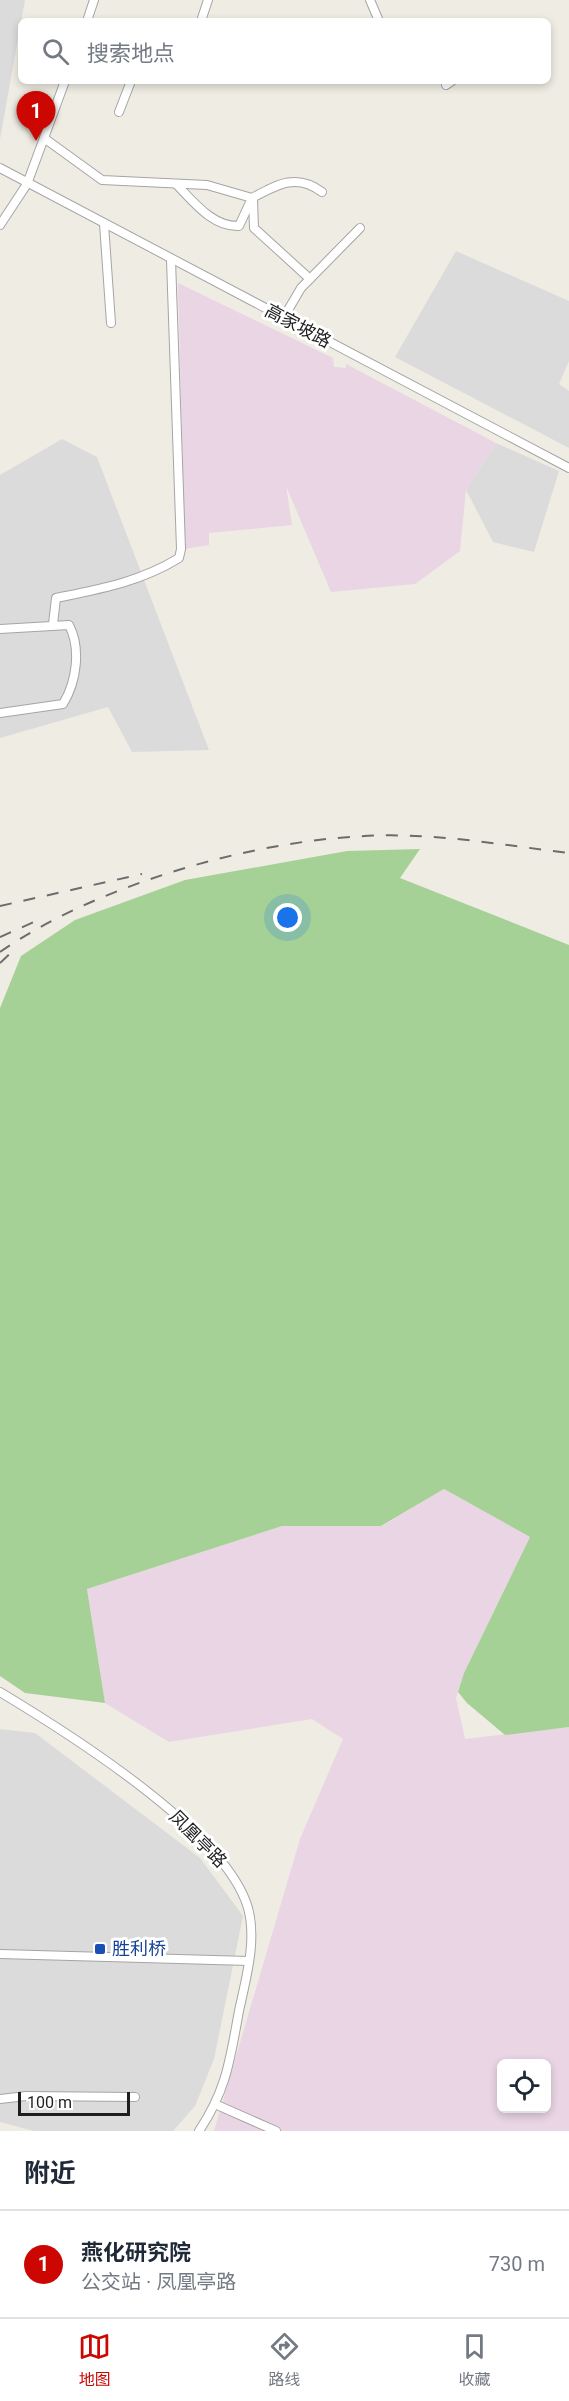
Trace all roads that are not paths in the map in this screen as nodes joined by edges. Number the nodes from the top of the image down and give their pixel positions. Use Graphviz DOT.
graph roads {
  1 [pos="94,0"];
  2 [pos="208,0"];
  3 [pos="370,0"];
  4 [pos="88,18"];
  5 [pos="202,18"];
  6 [pos="378,18"];
  7 [pos="64,84"];
  8 [pos="129,84"];
  9 [pos="119,112"];
  10 [pos="44,138"];
  11 [pos="0,168"];
  12 [pos="27,184"];
  13 [pos="175,184"];
  14 [pos="322,192"];
  15 [pos="252,198"];
  16 [pos="104,224"];
  17 [pos="0,225"];
  18 [pos="360,228"];
  19 [pos="171,260"];
  20 [pos="310,279"];
  21 [pos="284,317"];
  22 [pos="111,323"];
  23 [pos="569,468"];
  24 [pos="53,624"];
  25 [pos="0,629"];
  26 [pos="0,712"];
  27 [pos="0,1692"];
  28 [pos="0,1954"];
  29 [pos="249,1961"];
  30 [pos="135,2097"];
  31 [pos="0,2099"];
  32 [pos="217,2105"];
  33 [pos="199,2131"];
  34 [pos="276,2131"];
  1 -- 4 [label="street"];
  2 -- 5 [label="street"];
  3 -- 6 [label="street"];
  7 -- 10 [label="street"];
  8 -- 9 [label="street"];
  10 -- 12 [label="street"];
  10 -- 13 [label="street"];
  11 -- 12 [label="street, 高家坡路"];
  12 -- 16 [label="street, 高家坡路"];
  12 -- 17 [label="street"];
  13 -- 15 [label="street"];
  13 -- 15 [label="street"];
  14 -- 15 [label="street"];
  15 -- 20 [label="street"];
  16 -- 19 [label="street, 高家坡路"];
  16 -- 22 [label="street"];
  18 -- 20 [label="street"];
  19 -- 23 [label="street, 高家坡路"];
  19 -- 24 [label="street"];
  20 -- 21 [label="street"];
  24 -- 25 [label="street"];
  24 -- 26 [label="street"];
  27 -- 29 [label="street, 凤凰亭路"];
  28 -- 29 [label="street"];
  29 -- 32 [label="street, 凤凰亭路"];
  30 -- 31 [label="street"];
  32 -- 33 [label="street, 凤凰亭路"];
  32 -- 34 [label="street"];
}
